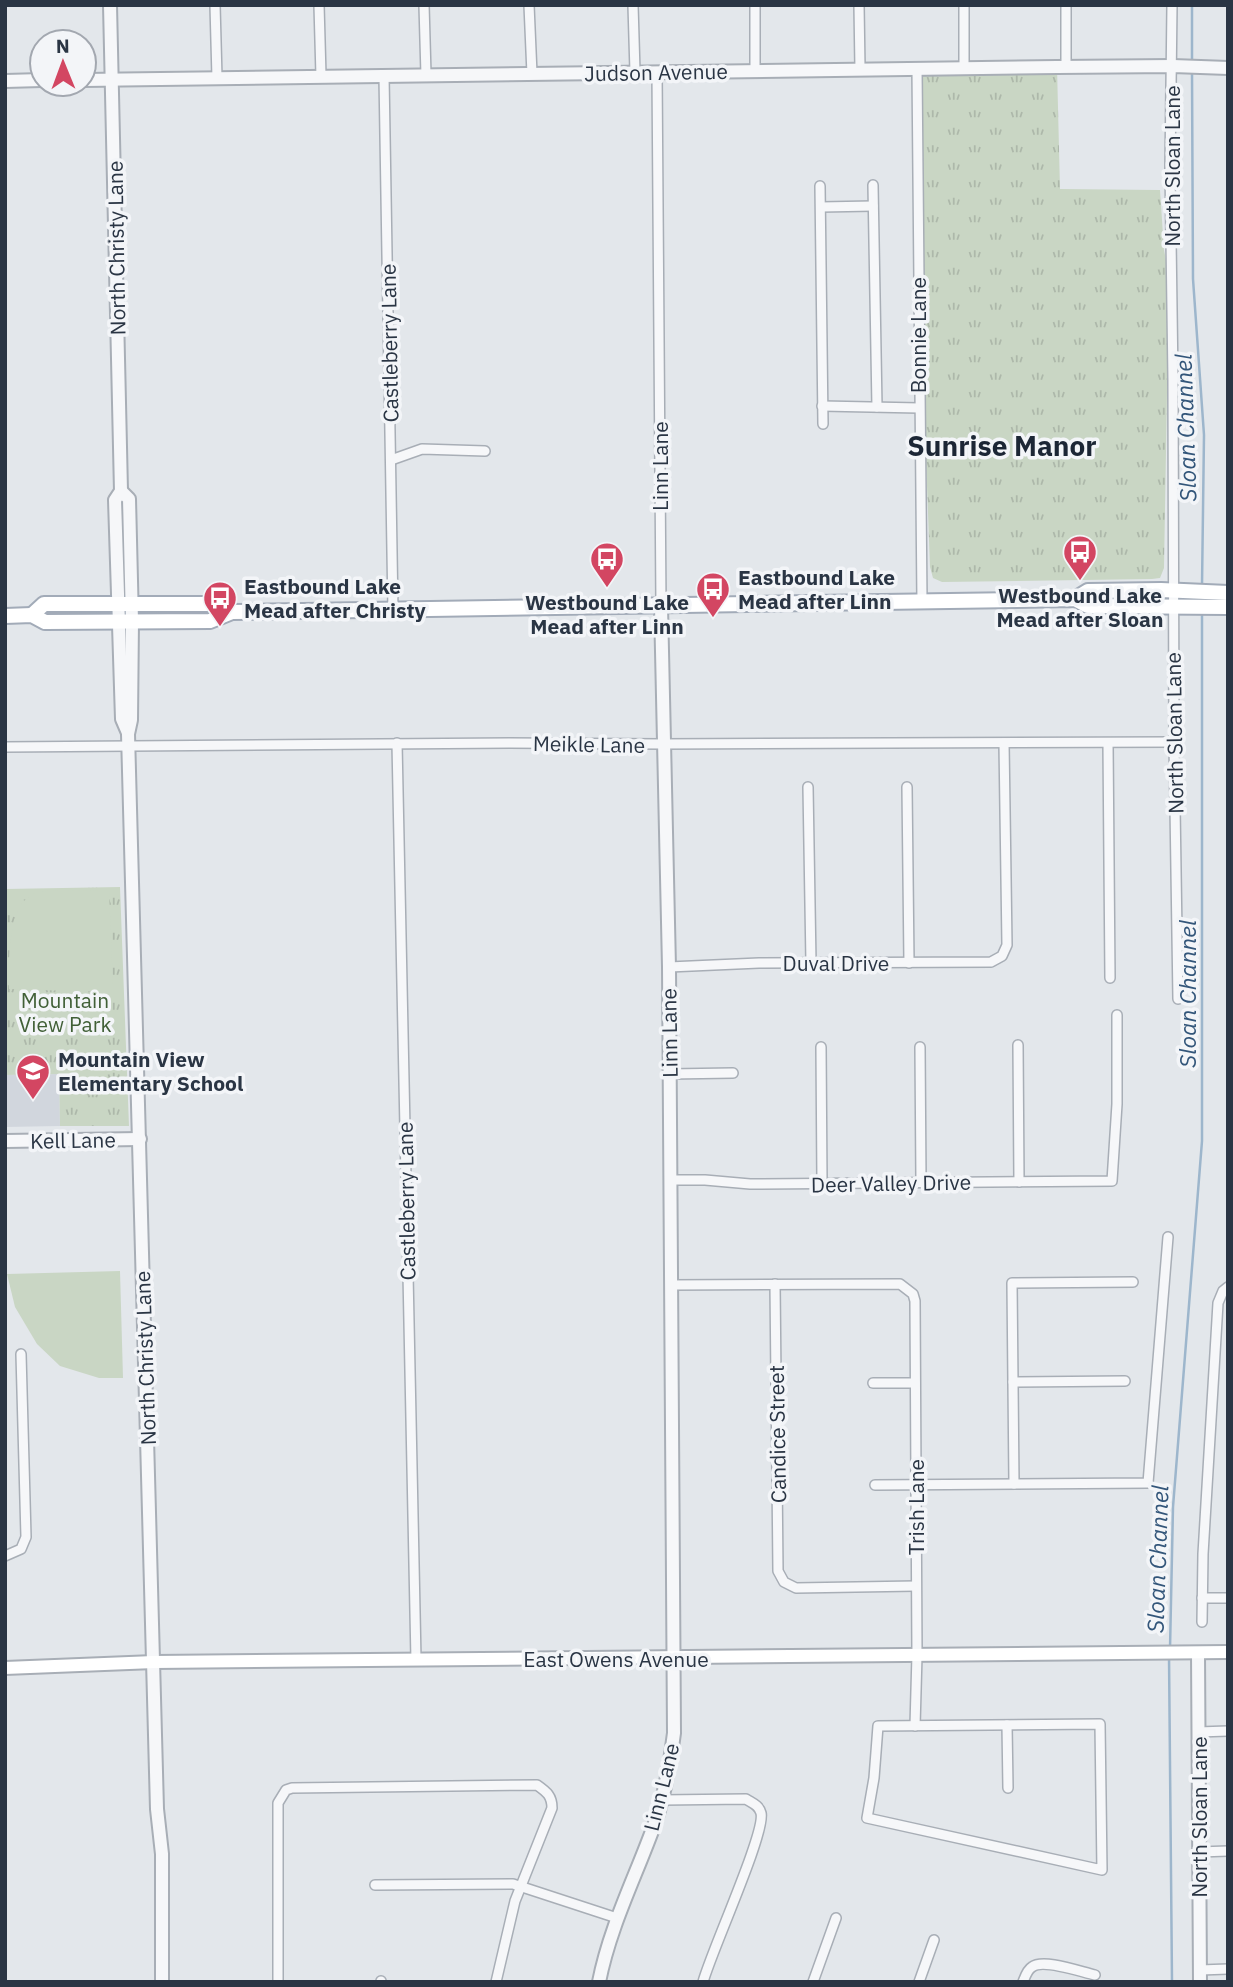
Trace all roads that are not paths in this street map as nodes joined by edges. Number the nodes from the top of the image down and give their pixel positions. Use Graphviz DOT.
graph roads {
  1 [pos="110,5"];
  2 [pos="215,5"];
  3 [pos="319,5"];
  4 [pos="424,5"];
  5 [pos="529,5"];
  6 [pos="633,5"];
  7 [pos="755,5"];
  8 [pos="859,5"];
  9 [pos="964,5"];
  10 [pos="1066,5"];
  11 [pos="1172,5"];
  12 [pos="1176,66"];
  13 [pos="1066,67"];
  14 [pos="964,68"];
  15 [pos="1228,68"];
  16 [pos="860,69"];
  17 [pos="917,69"];
  18 [pos="755,71"];
  19 [pos="635,72"];
  20 [pos="657,72"];
  21 [pos="531,74"];
  22 [pos="426,75"];
  23 [pos="321,76"];
  24 [pos="384,76"];
  25 [pos="217,78"];
  26 [pos="112,79"];
  27 [pos="28,80"];
  28 [pos="98,80"];
  29 [pos="5,81"];
  30 [pos="873,185"];
  31 [pos="820,187"];
  32 [pos="873,206"];
  33 [pos="821,207"];
  34 [pos="822,406"];
  35 [pos="877,407"];
  36 [pos="919,408"];
  37 [pos="823,424"];
  38 [pos="485,451"];
  39 [pos="391,460"];
  40 [pos="1181,598"];
  41 [pos="1224,600"];
  42 [pos="922,602"];
  43 [pos="125,604"];
  44 [pos="661,606"];
  45 [pos="393,611"];
  46 [pos="232,612"];
  47 [pos="5,615"];
  48 [pos="32,615"];
  49 [pos="125,621"];
  50 [pos="128,740"];
  51 [pos="1174,742"];
  52 [pos="397,743"];
  53 [pos="1004,743"];
  54 [pos="1108,743"];
  55 [pos="663,744"];
  56 [pos="5,747"];
  57 [pos="808,787"];
  58 [pos="907,787"];
  59 [pos="811,963"];
  60 [pos="909,963"];
  61 [pos="669,967"];
  62 [pos="1110,978"];
  63 [pos="1178,999"];
  64 [pos="1117,1015"];
  65 [pos="1018,1045"];
  66 [pos="821,1047"];
  67 [pos="920,1047"];
  68 [pos="733,1073"];
  69 [pos="670,1074"];
  70 [pos="140,1139"];
  71 [pos="5,1141"];
  72 [pos="671,1180"];
  73 [pos="921,1182"];
  74 [pos="1019,1182"];
  75 [pos="822,1183"];
  76 [pos="1168,1237"];
  77 [pos="1133,1282"];
  78 [pos="775,1284"];
  79 [pos="672,1285"];
  80 [pos="1227,1287"];
  81 [pos="21,1354"];
  82 [pos="1125,1381"];
  83 [pos="1013,1382"];
  84 [pos="873,1383"];
  85 [pos="915,1383"];
  86 [pos="1014,1484"];
  87 [pos="875,1485"];
  88 [pos="916,1485"];
  89 [pos="5,1556"];
  90 [pos="916,1586"];
  91 [pos="1202,1598"];
  92 [pos="1228,1598"];
  93 [pos="1202,1622"];
  94 [pos="1228,1652"];
  95 [pos="1198,1653"];
  96 [pos="917,1655"];
  97 [pos="673,1659"];
  98 [pos="416,1660"];
  99 [pos="154,1662"];
  100 [pos="5,1668"];
  101 [pos="1007,1725"];
  102 [pos="915,1726"];
  103 [pos="1228,1731"];
  104 [pos="1198,1732"];
  105 [pos="1008,1788"];
  106 [pos="662,1800"];
  107 [pos="1228,1851"];
  108 [pos="1199,1852"];
  109 [pos="375,1885"];
  110 [pos="521,1885"];
  111 [pos="617,1918"];
  112 [pos="836,1918"];
  113 [pos="934,1940"];
  114 [pos="1228,1969"];
  115 [pos="1095,1975"];
  116 [pos="1200,1976"];
  117 [pos="162,1982"];
  118 [pos="278,1982"];
  119 [pos="496,1982"];
  120 [pos="599,1982"];
  121 [pos="703,1982"];
  122 [pos="813,1982"];
  123 [pos="919,1982"];
  124 [pos="1023,1982"];
  1 -- 26 [label="street, North Christy Lane"];
  2 -- 25 [label="street"];
  3 -- 23 [label="street"];
  4 -- 22 [label="street"];
  5 -- 21 [label="street"];
  6 -- 19 [label="street"];
  7 -- 18 [label="street"];
  8 -- 16 [label="street"];
  9 -- 14 [label="street"];
  10 -- 13 [label="street"];
  11 -- 12 [label="street, North Sloan Lane"];
  12 -- 13 [label="street, Judson Avenue"];
  12 -- 15 [label="street, Judson Avenue"];
  12 -- 40 [label="street, North Sloan Lane"];
  13 -- 14 [label="street, Judson Avenue"];
  14 -- 17 [label="street, Judson Avenue"];
  16 -- 17 [label="street, Judson Avenue"];
  16 -- 18 [label="street, Judson Avenue"];
  17 -- 36 [label="street, Bonnie Lane"];
  18 -- 20 [label="street, Judson Avenue"];
  19 -- 20 [label="street, Judson Avenue"];
  19 -- 21 [label="street, Judson Avenue"];
  20 -- 44 [label="street, Linn Lane"];
  21 -- 22 [label="street, Judson Avenue"];
  22 -- 24 [label="street, Judson Avenue"];
  23 -- 24 [label="street, Judson Avenue"];
  23 -- 25 [label="street, Judson Avenue"];
  24 -- 39 [label="street, Castleberry Lane"];
  25 -- 26 [label="street, Judson Avenue"];
  26 -- 28 [label="street, Judson Avenue"];
  26 -- 43 [label="street, North Christy Lane"];
  27 -- 29 [label="street"];
  30 -- 32 [label="street"];
  31 -- 33 [label="street"];
  32 -- 33 [label="street"];
  32 -- 35 [label="street"];
  33 -- 34 [label="street"];
  34 -- 35 [label="street"];
  34 -- 37 [label="street"];
  35 -- 36 [label="street"];
  36 -- 42 [label="street, Bonnie Lane"];
  38 -- 39 [label="street"];
  39 -- 45 [label="street, Castleberry Lane"];
  40 -- 41 [label="main road"];
  40 -- 42 [label="main road"];
  40 -- 51 [label="street, North Sloan Lane"];
  42 -- 44 [label="main road"];
  43 -- 46 [label="main road"];
  43 -- 48 [label="main road"];
  43 -- 49 [label="street, North Christy Lane"];
  44 -- 45 [label="main road"];
  44 -- 55 [label="street, Linn Lane"];
  45 -- 46 [label="main road"];
  46 -- 49 [label="main road"];
  47 -- 48 [label="main road"];
  48 -- 49 [label="main road"];
  49 -- 50 [label="street, North Christy Lane"];
  50 -- 52 [label="street, Meikle Lane"];
  50 -- 56 [label="street, Meikle Lane"];
  50 -- 70 [label="street, North Christy Lane"];
  51 -- 54 [label="street, Meikle Lane"];
  51 -- 63 [label="street, North Sloan Lane"];
  52 -- 55 [label="street, Meikle Lane"];
  52 -- 98 [label="street, Castleberry Lane"];
  53 -- 54 [label="street, Meikle Lane"];
  53 -- 55 [label="street, Meikle Lane"];
  53 -- 60 [label="street, Duval Drive"];
  54 -- 62 [label="street"];
  55 -- 61 [label="street, Linn Lane"];
  57 -- 59 [label="street"];
  58 -- 60 [label="street"];
  59 -- 60 [label="street, Duval Drive"];
  59 -- 61 [label="street, Duval Drive"];
  61 -- 69 [label="street, Linn Lane"];
  64 -- 74 [label="street, Deer Valley Drive"];
  65 -- 74 [label="street"];
  66 -- 75 [label="street"];
  67 -- 73 [label="street"];
  68 -- 69 [label="street"];
  69 -- 72 [label="street, Linn Lane"];
  70 -- 71 [label="street, Kell Lane"];
  70 -- 99 [label="street, North Christy Lane"];
  72 -- 75 [label="street, Deer Valley Drive"];
  72 -- 79 [label="street, Linn Lane"];
  73 -- 74 [label="street, Deer Valley Drive"];
  73 -- 75 [label="street, Deer Valley Drive"];
  76 -- 86 [label="street"];
  77 -- 83 [label="street"];
  78 -- 79 [label="street"];
  78 -- 85 [label="street, Trish Lane"];
  78 -- 90 [label="street, Candice Street"];
  79 -- 97 [label="street, Linn Lane"];
  80 -- 91 [label="street"];
  81 -- 89 [label="street"];
  82 -- 83 [label="street"];
  83 -- 86 [label="street"];
  84 -- 85 [label="street"];
  85 -- 88 [label="street, Trish Lane"];
  86 -- 88 [label="street"];
  87 -- 88 [label="street"];
  88 -- 90 [label="street, Trish Lane"];
  90 -- 96 [label="street, Trish Lane"];
  91 -- 92 [label="street"];
  91 -- 93 [label="street"];
  94 -- 95 [label="main road, East Owens Avenue"];
  95 -- 96 [label="main road, East Owens Avenue"];
  95 -- 104 [label="street, North Sloan Lane"];
  96 -- 97 [label="main road, East Owens Avenue"];
  96 -- 102 [label="street, Trish Lane"];
  97 -- 98 [label="main road, East Owens Avenue"];
  97 -- 106 [label="street, Linn Lane"];
  98 -- 99 [label="main road, East Owens Avenue"];
  99 -- 100 [label="main road, East Owens Avenue"];
  99 -- 117 [label="street, North Christy Lane"];
  101 -- 102 [label="street"];
  101 -- 102 [label="street"];
  101 -- 105 [label="street"];
  103 -- 104 [label="street"];
  104 -- 108 [label="street, North Sloan Lane"];
  106 -- 111 [label="street, Linn Lane"];
  106 -- 121 [label="street"];
  107 -- 108 [label="street"];
  108 -- 116 [label="street, North Sloan Lane"];
  109 -- 110 [label="street"];
  110 -- 111 [label="street"];
  110 -- 118 [label="street"];
  110 -- 119 [label="street"];
  111 -- 120 [label="street, Linn Lane"];
  112 -- 122 [label="street"];
  113 -- 123 [label="street"];
  114 -- 116 [label="street"];
  115 -- 124 [label="street"];
}
